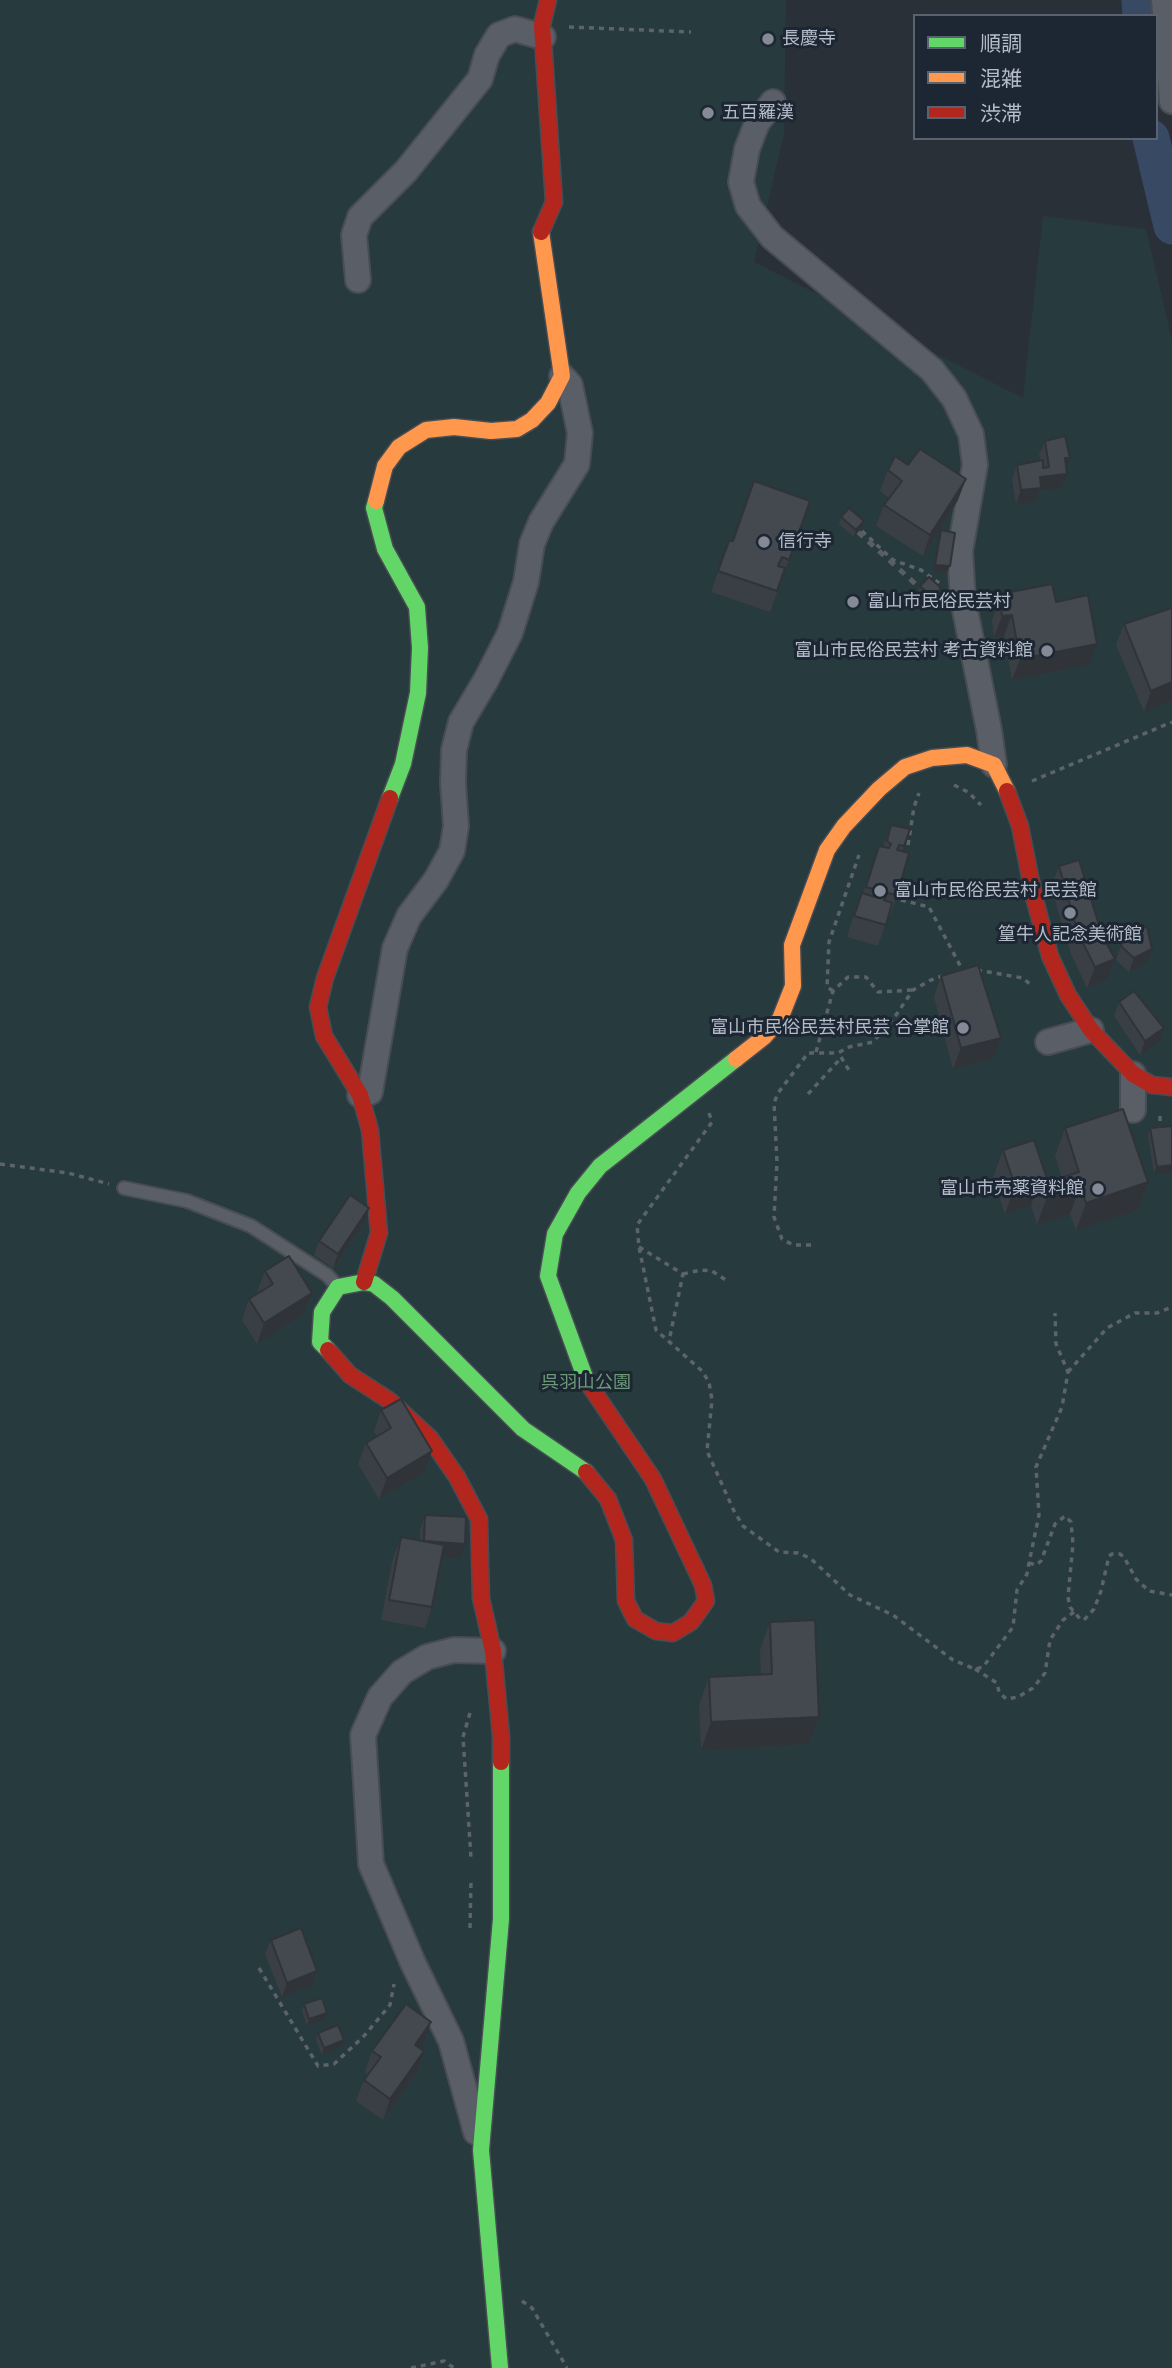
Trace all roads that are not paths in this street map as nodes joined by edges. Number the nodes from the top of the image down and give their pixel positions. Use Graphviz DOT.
graph roads {
  1 [pos="548,0"];
  2 [pos="1164,0"];
  3 [pos="543,31"];
  4 [pos="1172,101"];
  5 [pos="773,102"];
  6 [pos="358,281"];
  7 [pos="562,376"];
  8 [pos="994,765"];
  9 [pos="1090,1030"];
  10 [pos="1048,1042"];
  11 [pos="1133,1074"];
  12 [pos="1172,1087"];
  13 [pos="360,1095"];
  14 [pos="1133,1110"];
  15 [pos="124,1188"];
  16 [pos="364,1282"];
  17 [pos="338,1287"];
  18 [pos="493,1651"];
  19 [pos="481,2150"];
  20 [pos="500,2368"];
  1 -- 3 [label="street"];
  2 -- 4 [label="street"];
  3 -- 6 [label="street"];
  3 -- 7 [label="street"];
  5 -- 8 [label="street"];
  7 -- 13 [label="street"];
  7 -- 13 [label="street"];
  8 -- 9 [label="street"];
  8 -- 16 [label="street"];
  9 -- 10 [label="street"];
  9 -- 11 [label="street"];
  11 -- 12 [label="street"];
  11 -- 14 [label="street"];
  13 -- 16 [label="street"];
  15 -- 17 [label="lane"];
  16 -- 17 [label="street"];
  17 -- 18 [label="street"];
  18 -- 19 [label="street"];
  18 -- 19 [label="street"];
  19 -- 20 [label="street"];
}
